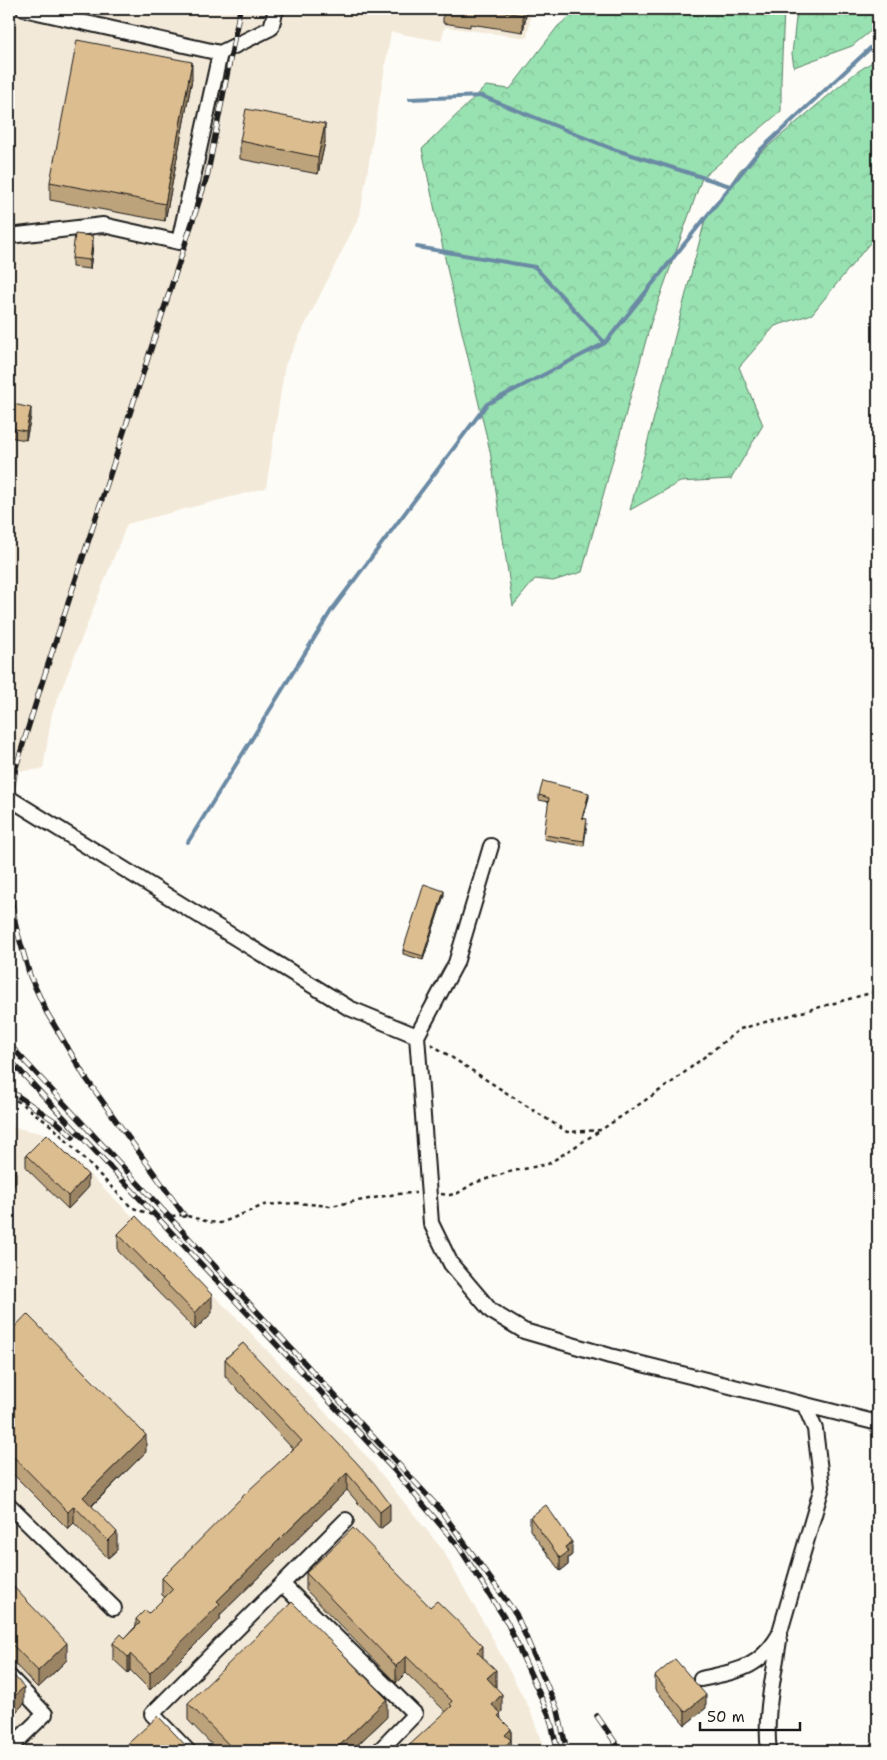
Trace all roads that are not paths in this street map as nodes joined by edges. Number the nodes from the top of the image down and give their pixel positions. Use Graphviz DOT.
graph roads {
  1 [pos="24,9"];
  2 [pos="276,9"];
  3 [pos="220,53"];
  4 [pos="9,236"];
  5 [pos="9,798"];
  6 [pos="491,846"];
  7 [pos="417,1036"];
  8 [pos="805,1406"];
  9 [pos="878,1423"];
  10 [pos="9,1505"];
  11 [pos="346,1520"];
  12 [pos="282,1584"];
  13 [pos="114,1608"];
  14 [pos="779,1635"];
  15 [pos="9,1676"];
  16 [pos="701,1679"];
  17 [pos="9,1749"];
  18 [pos="188,1751"];
  19 [pos="379,1751"];
  20 [pos="769,1751"];
  1 -- 3 [label="street"];
  2 -- 3 [label="street"];
  3 -- 4 [label="street"];
  5 -- 7 [label="street"];
  6 -- 7 [label="street"];
  7 -- 8 [label="street"];
  8 -- 9 [label="street"];
  8 -- 14 [label="street"];
  10 -- 13 [label="street"];
  11 -- 12 [label="street"];
  12 -- 18 [label="street"];
  12 -- 19 [label="street"];
  14 -- 16 [label="street"];
  14 -- 20 [label="street"];
  15 -- 17 [label="street"];
}
